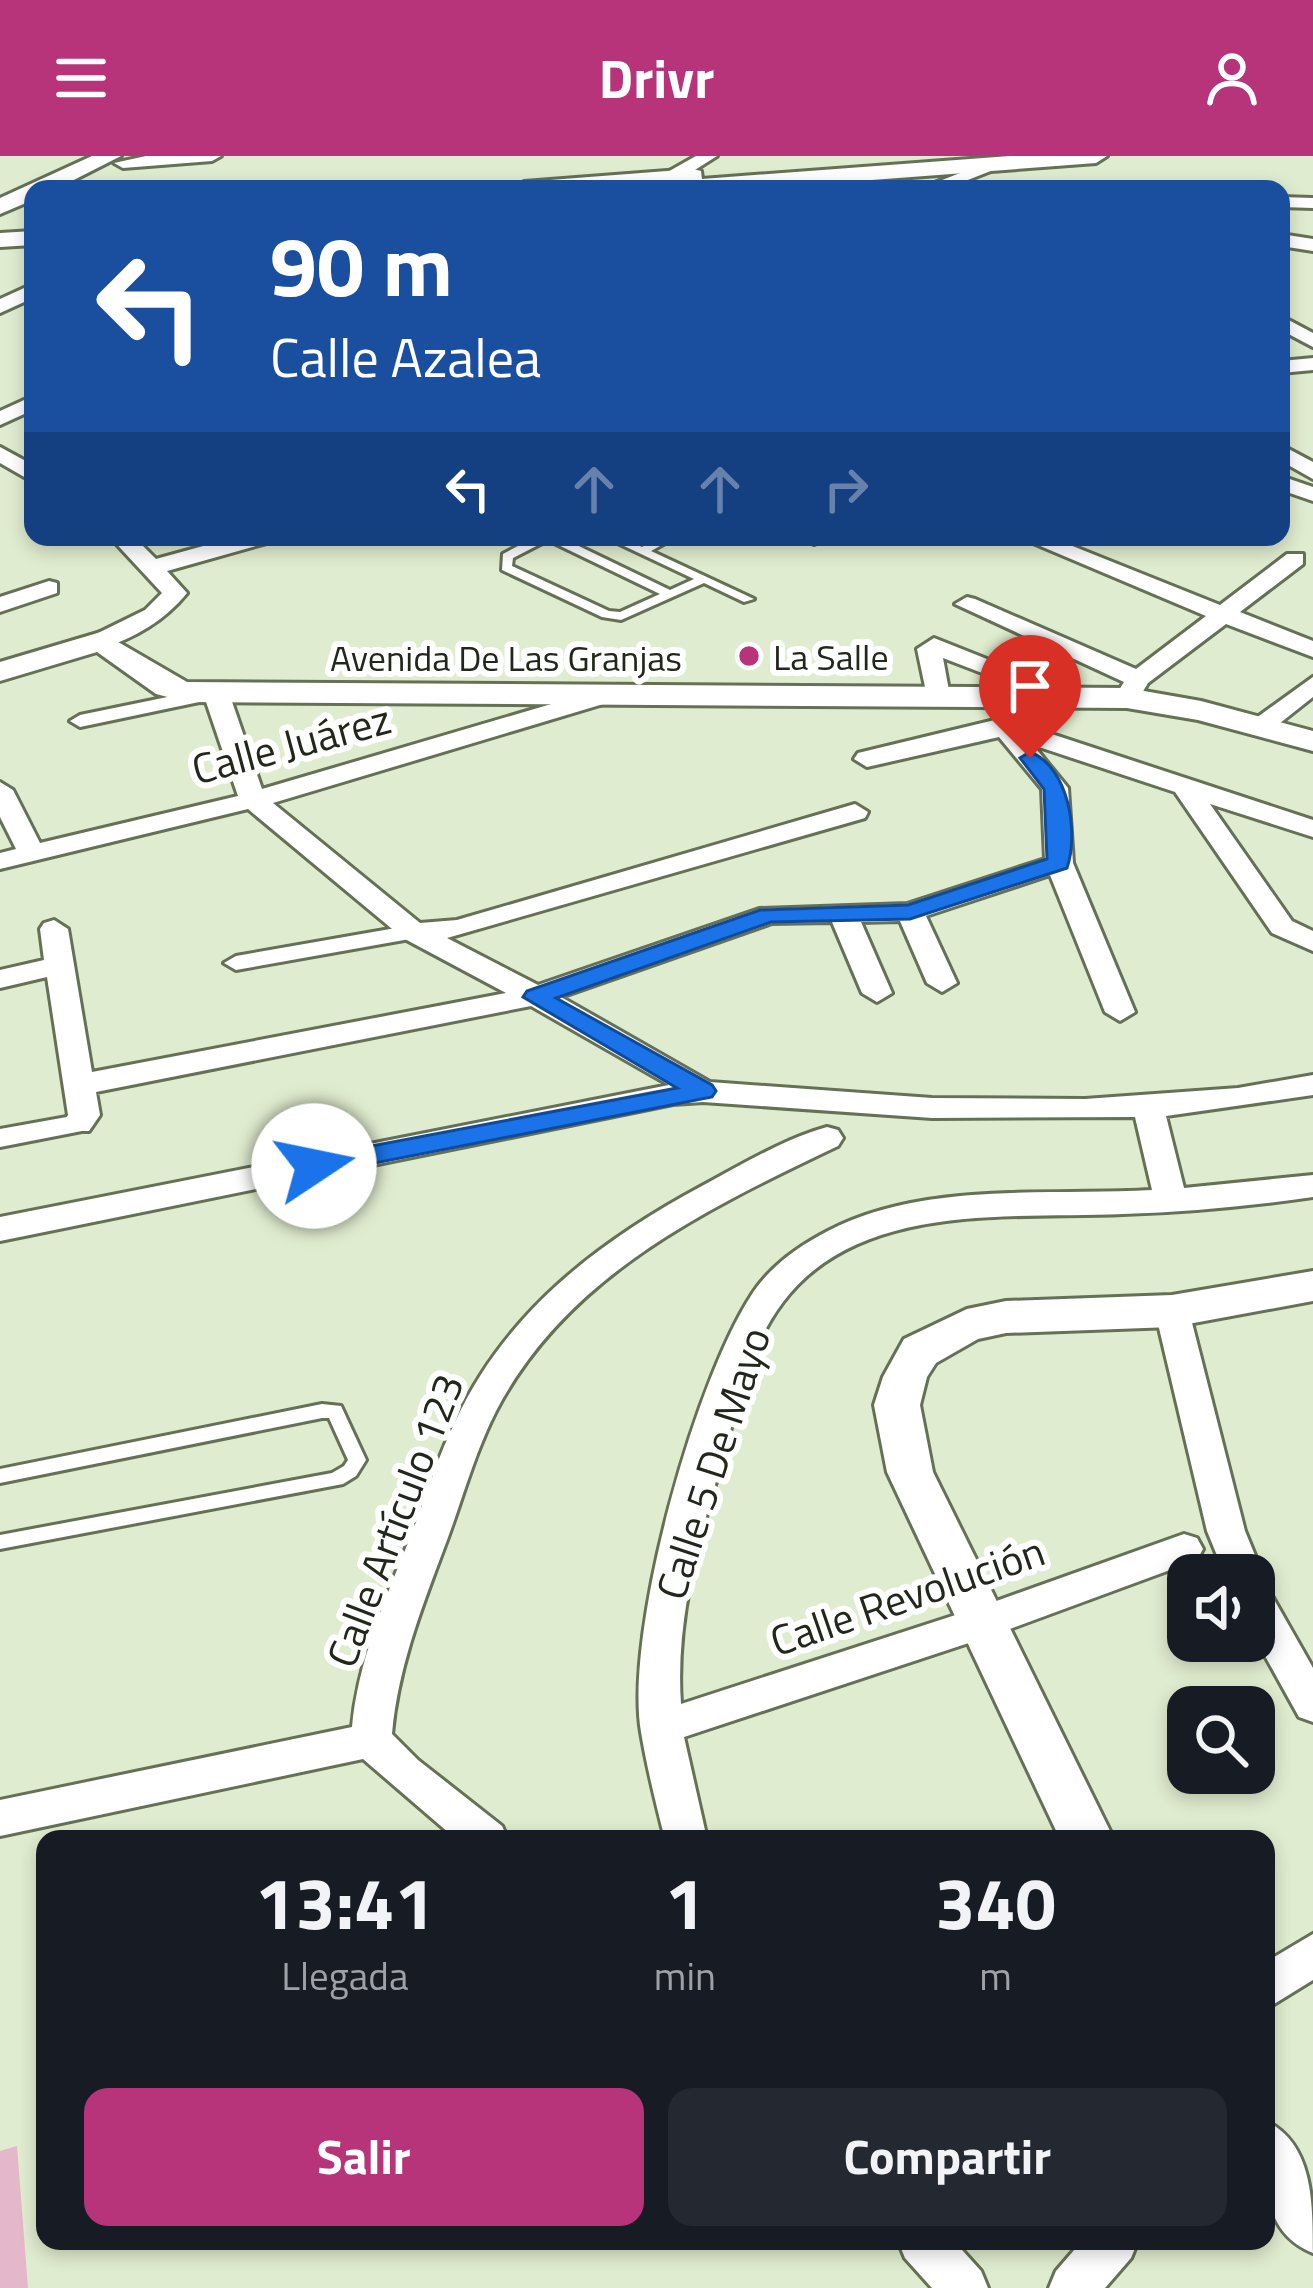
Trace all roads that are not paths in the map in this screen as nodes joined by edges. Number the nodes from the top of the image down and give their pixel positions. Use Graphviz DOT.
graph roads {
  1 [pos="212,156"];
  2 [pos="951,156"];
  3 [pos="1096,156"];
  4 [pos="123,158"];
  5 [pos="1002,163"];
  6 [pos="711,170"];
  7 [pos="63,180"];
  8 [pos="83,180"];
  9 [pos="682,180"];
  10 [pos="682,180"];
  11 [pos="954,180"];
  12 [pos="131,546"];
  13 [pos="230,546"];
  14 [pos="529,546"];
  15 [pos="567,546"];
  16 [pos="631,546"];
  17 [pos="652,546"];
  18 [pos="1052,546"];
  19 [pos="642,551"];
  20 [pos="1295,560"];
  21 [pos="154,567"];
  22 [pos="701,580"];
  23 [pos="49,589"];
  24 [pos="670,594"];
  25 [pos="748,599"];
  26 [pos="0,604"];
  27 [pos="967,604"];
  28 [pos="1223,615"];
  29 [pos="101,641"];
  30 [pos="1313,650"];
  31 [pos="0,672"];
  32 [pos="1003,674"];
  33 [pos="1313,686"];
  34 [pos="1133,688"];
  35 [pos="215,693"];
  36 [pos="950,696"];
  37 [pos="602,698"];
  38 [pos="80,721"];
  39 [pos="1261,726"];
  40 [pos="1006,728"];
  41 [pos="1313,741"];
  42 [pos="867,759"];
  43 [pos="1184,786"];
  44 [pos="0,790"];
  45 [pos="253,800"];
  46 [pos="855,812"];
  47 [pos="1313,829"];
  48 [pos="31,852"];
  49 [pos="0,861"];
  50 [pos="1059,863"];
  51 [pos="910,912"];
  52 [pos="843,914"];
  53 [pos="54,929"];
  54 [pos="413,932"];
  55 [pos="1313,942"];
  56 [pos="236,963"];
  57 [pos="59,965"];
  58 [pos="0,980"];
  59 [pos="943,983"];
  60 [pos="877,993"];
  61 [pos="536,997"];
  62 [pos="1120,1012"];
  63 [pos="79,1085"];
  64 [pos="1313,1085"];
  65 [pos="703,1091"];
  66 [pos="1148,1106"];
  67 [pos="78,1124"];
  68 [pos="0,1138"];
  69 [pos="827,1138"];
  70 [pos="1313,1186"];
  71 [pos="1171,1201"];
  72 [pos="0,1229"];
  73 [pos="1313,1286"];
  74 [pos="1172,1311"];
  75 [pos="0,1476"];
  76 [pos="0,1542"];
  77 [pos="1184,1549"];
  78 [pos="1235,1554"];
  79 [pos="982,1623"];
  80 [pos="1275,1637"];
  81 [pos="1313,1705"];
  82 [pos="659,1728"];
  83 [pos="371,1740"];
  84 [pos="0,1819"];
  85 [pos="476,1830"];
  86 [pos="684,1830"];
  87 [pos="1083,1830"];
  88 [pos="1313,1954"];
  89 [pos="1275,1981"];
  90 [pos="1275,2164"];
  91 [pos="1313,2223"];
  92 [pos="930,2250"];
  93 [pos="1106,2250"];
  94 [pos="964,2288"];
  95 [pos="1073,2288"];
  1 -- 4 [label="street"];
  2 -- 6 [label="street"];
  3 -- 5 [label="street"];
  4 -- 7 [label="street"];
  4 -- 8 [label="street"];
  5 -- 6 [label="street"];
  5 -- 11 [label="street"];
  6 -- 9 [label="street"];
  6 -- 10 [label="street"];
  12 -- 21 [label="street"];
  13 -- 21 [label="street"];
  14 -- 24 [label="lane"];
  15 -- 24 [label="lane"];
  16 -- 19 [label="lane"];
  17 -- 19 [label="lane"];
  18 -- 28 [label="street"];
  19 -- 22 [label="lane"];
  20 -- 28 [label="street"];
  21 -- 29 [label="street"];
  22 -- 24 [label="lane"];
  22 -- 25 [label="lane"];
  23 -- 26 [label="street"];
  27 -- 34 [label="street"];
  28 -- 30 [label="street"];
  28 -- 34 [label="street"];
  29 -- 31 [label="street"];
  29 -- 35 [label="street, Avenida De Las Granjas"];
  32 -- 36 [label="street"];
  33 -- 39 [label="street"];
  34 -- 36 [label="street, Avenida De Las Granjas"];
  34 -- 39 [label="street, Avenida De Las Granjas"];
  35 -- 37 [label="street, Avenida De Las Granjas"];
  35 -- 38 [label="street"];
  35 -- 45 [label="street"];
  36 -- 37 [label="street, Avenida De Las Granjas"];
  36 -- 40 [label="street"];
  37 -- 45 [label="street, Calle Juárez"];
  39 -- 41 [label="street, Avenida De Las Granjas"];
  40 -- 42 [label="street"];
  40 -- 43 [label="street"];
  40 -- 50 [label="street"];
  43 -- 47 [label="street"];
  43 -- 55 [label="street"];
  44 -- 48 [label="street"];
  45 -- 48 [label="street, Calle Juárez"];
  45 -- 54 [label="street"];
  46 -- 54 [label="street"];
  48 -- 49 [label="street, Calle Juárez"];
  50 -- 51 [label="street"];
  50 -- 62 [label="street"];
  51 -- 52 [label="street"];
  51 -- 59 [label="street"];
  52 -- 60 [label="street"];
  52 -- 61 [label="street"];
  53 -- 57 [label="street"];
  54 -- 56 [label="street"];
  54 -- 61 [label="street"];
  57 -- 58 [label="street"];
  57 -- 63 [label="street"];
  61 -- 63 [label="street"];
  61 -- 65 [label="street"];
  63 -- 67 [label="street"];
  64 -- 66 [label="street"];
  65 -- 66 [label="street"];
  65 -- 72 [label="street"];
  66 -- 71 [label="street"];
  67 -- 68 [label="street"];
  69 -- 83 [label="street, Calle Artículo 123"];
  70 -- 71 [label="street, Calle 5 De Mayo"];
  71 -- 82 [label="street, Calle 5 De Mayo"];
  73 -- 74 [label="street"];
  74 -- 78 [label="street"];
  74 -- 79 [label="street"];
  75 -- 76 [label="lane"];
  77 -- 79 [label="street, Calle Revolución"];
  79 -- 82 [label="street, Calle Revolución"];
  79 -- 87 [label="street"];
  80 -- 81 [label="street"];
  82 -- 86 [label="street, Calle 5 De Mayo"];
  83 -- 84 [label="street"];
  83 -- 85 [label="street"];
  88 -- 89 [label="street"];
  90 -- 91 [label="street"];
  92 -- 94 [label="street"];
  93 -- 95 [label="street"];
}
